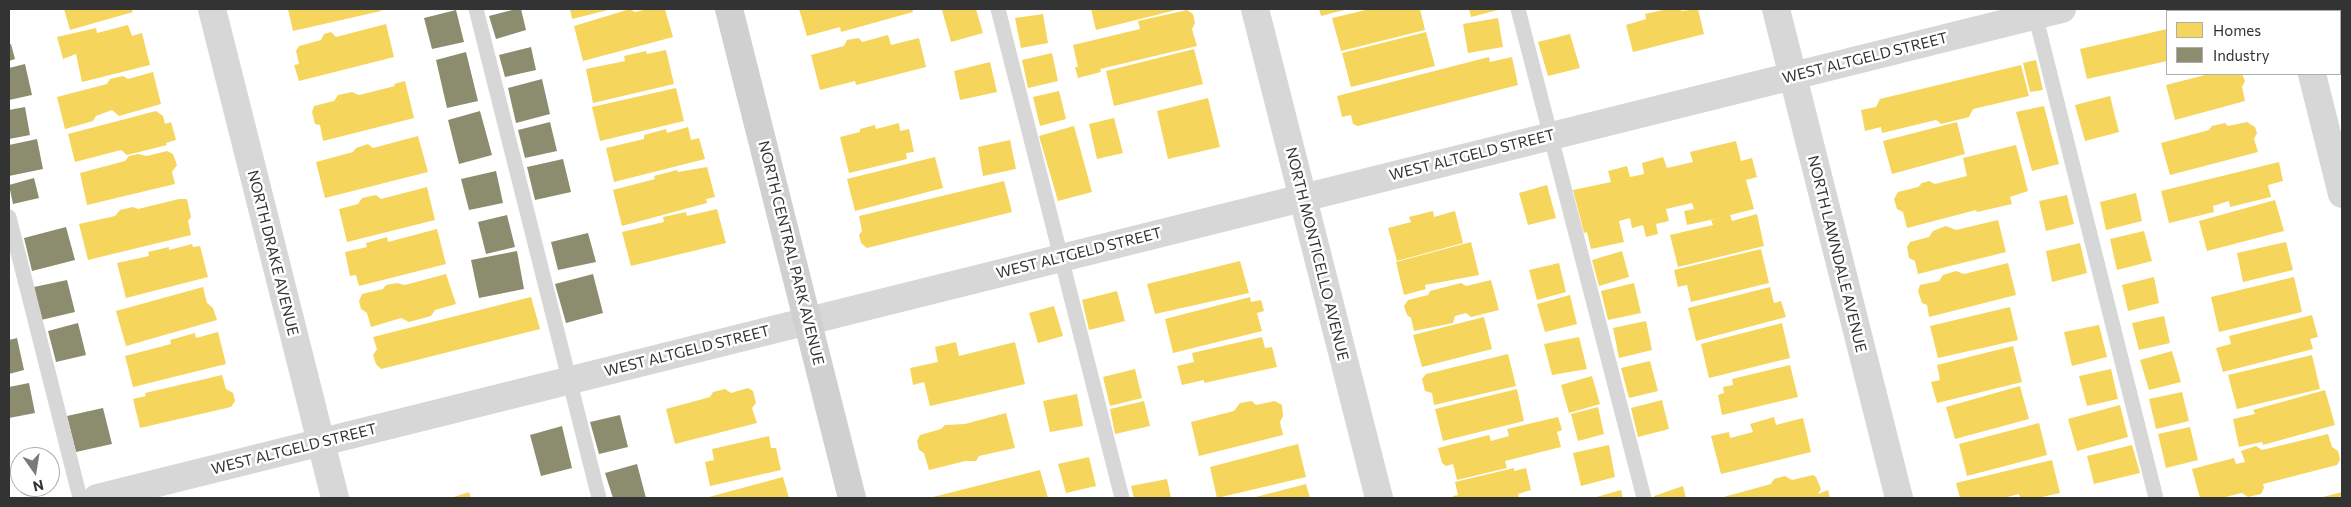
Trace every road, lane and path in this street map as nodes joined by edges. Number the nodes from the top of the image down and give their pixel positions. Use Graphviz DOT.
graph roads {
  1 [pos="212,9"];
  2 [pos="476,9"];
  3 [pos="729,9"];
  4 [pos="998,9"];
  5 [pos="1255,9"];
  6 [pos="1518,9"];
  7 [pos="1776,9"];
  8 [pos="2062,9"];
  9 [pos="2034,12"];
  10 [pos="2312,75"];
  11 [pos="1792,76"];
  12 [pos="1550,136"];
  13 [pos="2342,194"];
  14 [pos="1303,198"];
  15 [pos="9,217"];
  16 [pos="1062,258"];
  17 [pos="808,322"];
  18 [pos="570,380"];
  19 [pos="321,442"];
  20 [pos="80,498"];
  21 [pos="97,498"];
  22 [pos="335,498"];
  23 [pos="599,498"];
  24 [pos="852,498"];
  25 [pos="1122,498"];
  26 [pos="1379,498"];
  27 [pos="1644,498"];
  28 [pos="1899,498"];
  29 [pos="2156,498"];
  1 -- 19 [label="street, NORTH DRAKE AVENUE"];
  2 -- 18 [label="lane"];
  3 -- 17 [label="street, NORTH CENTRAL PARK AVENUE"];
  4 -- 16 [label="lane"];
  5 -- 14 [label="street, NORTH MONTICELLO AVENUE"];
  6 -- 12 [label="lane"];
  7 -- 11 [label="street, NORTH LAWNDALE AVENUE"];
  8 -- 9 [label="street, WEST ALTGELD STREET"];
  9 -- 11 [label="street, WEST ALTGELD STREET"];
  9 -- 29 [label="lane"];
  10 -- 13 [label="street"];
  11 -- 12 [label="street, WEST ALTGELD STREET"];
  11 -- 28 [label="street, NORTH LAWNDALE AVENUE"];
  12 -- 14 [label="street, WEST ALTGELD STREET"];
  12 -- 27 [label="lane"];
  14 -- 16 [label="street, WEST ALTGELD STREET"];
  14 -- 26 [label="street, NORTH MONTICELLO AVENUE"];
  15 -- 20 [label="lane"];
  16 -- 17 [label="street, WEST ALTGELD STREET"];
  16 -- 25 [label="lane"];
  17 -- 18 [label="street, WEST ALTGELD STREET"];
  17 -- 24 [label="street, NORTH CENTRAL PARK AVENUE"];
  18 -- 19 [label="street, WEST ALTGELD STREET"];
  18 -- 23 [label="lane"];
  19 -- 21 [label="street, WEST ALTGELD STREET"];
  19 -- 22 [label="street, NORTH DRAKE AVENUE"];
}
